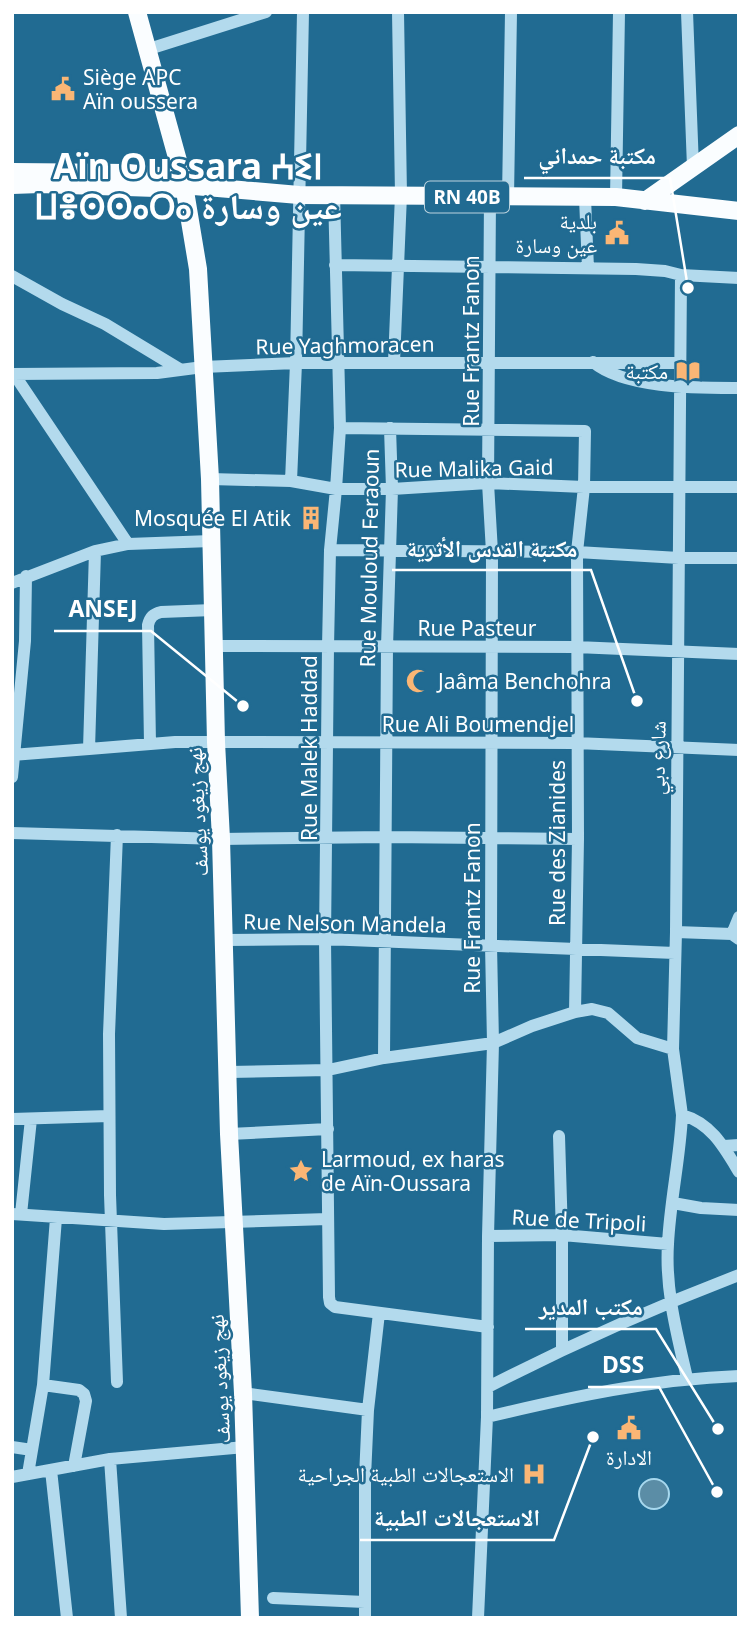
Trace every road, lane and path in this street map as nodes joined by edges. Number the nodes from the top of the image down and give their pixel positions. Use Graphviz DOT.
graph roads {
  1 [pos="138,12"];
  2 [pos="266,12"];
  3 [pos="303,12"];
  4 [pos="398,12"];
  5 [pos="511,12"];
  6 [pos="619,12"];
  7 [pos="687,12"];
  8 [pos="149,49"];
  9 [pos="739,135"];
  10 [pos="693,167"];
  11 [pos="12,172"];
  12 [pos="12,185"];
  13 [pos="188,185"];
  14 [pos="334,194"];
  15 [pos="299,195"];
  16 [pos="401,195"];
  17 [pos="499,197"];
  18 [pos="616,197"];
  19 [pos="585,198"];
  20 [pos="645,201"];
  21 [pos="739,211"];
  22 [pos="335,265"];
  23 [pos="397,266"];
  24 [pos="491,266"];
  25 [pos="589,268"];
  26 [pos="681,275"];
  27 [pos="12,276"];
  28 [pos="739,278"];
  29 [pos="394,362"];
  30 [pos="593,362"];
  31 [pos="296,363"];
  32 [pos="337,363"];
  33 [pos="490,363"];
  34 [pos="680,363"];
  35 [pos="203,367"];
  36 [pos="181,370"];
  37 [pos="13,374"];
  38 [pos="680,388"];
  39 [pos="739,388"];
  40 [pos="340,428"];
  41 [pos="390,428"];
  42 [pos="490,430"];
  43 [pos="210,479"];
  44 [pos="291,481"];
  45 [pos="488,484"];
  46 [pos="584,487"];
  47 [pos="739,487"];
  48 [pos="680,488"];
  49 [pos="336,489"];
  50 [pos="392,489"];
  51 [pos="211,541"];
  52 [pos="128,544"];
  53 [pos="330,550"];
  54 [pos="95,551"];
  55 [pos="389,551"];
  56 [pos="492,552"];
  57 [pos="577,552"];
  58 [pos="679,558"];
  59 [pos="739,558"];
  60 [pos="16,580"];
  61 [pos="213,610"];
  62 [pos="214,646"];
  63 [pos="328,647"];
  64 [pos="387,647"];
  65 [pos="492,648"];
  66 [pos="576,648"];
  67 [pos="677,653"];
  68 [pos="739,654"];
  69 [pos="17,666"];
  70 [pos="216,742"];
  71 [pos="328,742"];
  72 [pos="387,742"];
  73 [pos="491,743"];
  74 [pos="576,743"];
  75 [pos="150,744"];
  76 [pos="89,749"];
  77 [pos="676,749"];
  78 [pos="739,750"];
  79 [pos="13,755"];
  80 [pos="12,778"];
  81 [pos="12,833"];
  82 [pos="117,835"];
  83 [pos="387,836"];
  84 [pos="328,837"];
  85 [pos="491,837"];
  86 [pos="221,839"];
  87 [pos="578,839"];
  88 [pos="739,917"];
  89 [pos="676,932"];
  90 [pos="735,937"];
  91 [pos="326,939"];
  92 [pos="224,940"];
  93 [pos="386,941"];
  94 [pos="491,945"];
  95 [pos="576,948"];
  96 [pos="675,953"];
  97 [pos="575,1012"];
  98 [pos="493,1043"];
  99 [pos="673,1049"];
  100 [pos="384,1058"];
  101 [pos="328,1070"];
  102 [pos="229,1072"];
  103 [pos="682,1115"];
  104 [pos="109,1116"];
  105 [pos="12,1119"];
  106 [pos="31,1119"];
  107 [pos="328,1129"];
  108 [pos="229,1133"];
  109 [pos="559,1136"];
  110 [pos="739,1145"];
  111 [pos="724,1146"];
  112 [pos="739,1172"];
  113 [pos="673,1203"];
  114 [pos="739,1210"];
  115 [pos="17,1214"];
  116 [pos="56,1218"];
  117 [pos="328,1219"];
  118 [pos="233,1221"];
  119 [pos="111,1222"];
  120 [pos="562,1235"];
  121 [pos="488,1236"];
  122 [pos="668,1244"];
  123 [pos="739,1275"];
  124 [pos="670,1301"];
  125 [pos="379,1313"];
  126 [pos="488,1328"];
  127 [pos="562,1349"];
  128 [pos="739,1376"];
  129 [pos="687,1378"];
  130 [pos="117,1382"];
  131 [pos="43,1385"];
  132 [pos="488,1387"];
  133 [pos="243,1393"];
  134 [pos="368,1409"];
  135 [pos="487,1417"];
  136 [pos="12,1447"];
  137 [pos="246,1447"];
  138 [pos="32,1450"];
  139 [pos="110,1460"];
  140 [pos="74,1466"];
  141 [pos="51,1470"];
  142 [pos="28,1474"];
  143 [pos="12,1477"];
  144 [pos="273,1598"];
  145 [pos="365,1602"];
  146 [pos="67,1618"];
  147 [pos="121,1618"];
  148 [pos="250,1618"];
  149 [pos="365,1618"];
  150 [pos="478,1618"];
  1 -- 8 [label="main road, نهج زيغود يوسف"];
  2 -- 8 [label="street"];
  3 -- 15 [label="street"];
  4 -- 16 [label="street"];
  5 -- 17 [label="street, Rue Frantz Fanon"];
  6 -- 18 [label="street"];
  7 -- 10 [label="street"];
  8 -- 13 [label="main road, نهج زيغود يوسف"];
  9 -- 10 [label="main road"];
  10 -- 20 [label="main road"];
  11 -- 13 [label="main road, RN 40B"];
  12 -- 13 [label="main road, RN 40B"];
  13 -- 15 [label="main road, RN 40B"];
  13 -- 35 [label="main road, نهج زيغود يوسف"];
  14 -- 15 [label="main road, RN 40B"];
  14 -- 16 [label="main road, RN 40B"];
  14 -- 22 [label="street, Rue Malek Haddad"];
  15 -- 31 [label="street"];
  16 -- 17 [label="main road, RN 40B"];
  16 -- 23 [label="street"];
  17 -- 19 [label="main road, RN 40B"];
  17 -- 24 [label="street, Rue Frantz Fanon"];
  18 -- 19 [label="main road, RN 40B"];
  18 -- 20 [label="main road, RN 40B"];
  19 -- 25 [label="street"];
  20 -- 21 [label="main road, RN 40B"];
  22 -- 23 [label="street"];
  22 -- 32 [label="street, Rue Malek Haddad"];
  23 -- 24 [label="street"];
  23 -- 29 [label="street"];
  24 -- 25 [label="street"];
  24 -- 33 [label="street, Rue Frantz Fanon"];
  25 -- 26 [label="street"];
  26 -- 28 [label="street"];
  26 -- 34 [label="street, شارع دبي"];
  27 -- 36 [label="street"];
  29 -- 32 [label="street, Rue Yaghmoracen"];
  29 -- 33 [label="street, Rue Yaghmoracen"];
  30 -- 33 [label="street, Rue Yaghmoracen"];
  30 -- 34 [label="street, Rue Yaghmoracen"];
  30 -- 38 [label="street"];
  31 -- 32 [label="street, Rue Yaghmoracen"];
  31 -- 35 [label="street, Rue Yaghmoracen"];
  31 -- 44 [label="street"];
  32 -- 40 [label="street, Rue Malek Haddad"];
  33 -- 42 [label="street, Rue Frantz Fanon"];
  34 -- 38 [label="street, شارع دبي"];
  35 -- 36 [label="street, Rue Yaghmoracen"];
  35 -- 43 [label="main road, نهج زيغود يوسف"];
  36 -- 37 [label="street, Rue Yaghmoracen"];
  37 -- 52 [label="street"];
  38 -- 39 [label="street"];
  38 -- 48 [label="street, شارع دبي"];
  40 -- 41 [label="street"];
  40 -- 49 [label="street, Rue Malek Haddad"];
  41 -- 42 [label="street"];
  41 -- 50 [label="street, Rue Mouloud Feraoun"];
  42 -- 45 [label="street, Rue Frantz Fanon"];
  42 -- 46 [label="street, Rue des Zianides"];
  43 -- 44 [label="street, Rue Malika Gaid"];
  43 -- 51 [label="main road, نهج زيغود يوسف"];
  44 -- 49 [label="street, Rue Malika Gaid"];
  45 -- 46 [label="street, Rue Malika Gaid"];
  45 -- 50 [label="street, Rue Malika Gaid"];
  45 -- 56 [label="street, Rue Frantz Fanon"];
  46 -- 48 [label="street, Rue Malika Gaid"];
  46 -- 57 [label="street, Rue des Zianides"];
  47 -- 48 [label="street, Rue Malika Gaid"];
  48 -- 58 [label="street, شارع دبي"];
  49 -- 50 [label="street, Rue Malika Gaid"];
  49 -- 53 [label="street, Rue Malek Haddad"];
  50 -- 55 [label="street, Rue Mouloud Feraoun"];
  51 -- 52 [label="street"];
  51 -- 61 [label="main road, نهج زيغود يوسف"];
  52 -- 54 [label="street"];
  53 -- 55 [label="street"];
  53 -- 63 [label="street, Rue Malek Haddad"];
  54 -- 60 [label="street"];
  54 -- 76 [label="street"];
  55 -- 56 [label="street"];
  55 -- 64 [label="street, Rue Mouloud Feraoun"];
  56 -- 57 [label="street"];
  56 -- 65 [label="street, Rue Frantz Fanon"];
  57 -- 58 [label="street"];
  57 -- 66 [label="street, Rue des Zianides"];
  58 -- 59 [label="street"];
  58 -- 67 [label="street, شارع دبي"];
  60 -- 69 [label="street"];
  61 -- 62 [label="main road, نهج زيغود يوسف"];
  61 -- 75 [label="street"];
  62 -- 63 [label="street, Rue Pasteur"];
  62 -- 70 [label="main road, نهج زيغود يوسف"];
  63 -- 64 [label="street, Rue Pasteur"];
  63 -- 71 [label="street, Rue Malek Haddad"];
  64 -- 65 [label="street, Rue Pasteur"];
  64 -- 72 [label="street, Rue Mouloud Feraoun"];
  65 -- 66 [label="street, Rue Pasteur"];
  65 -- 73 [label="street, Rue Frantz Fanon"];
  66 -- 67 [label="street, Rue Pasteur"];
  66 -- 74 [label="street, Rue des Zianides"];
  67 -- 68 [label="street, Rue Pasteur"];
  67 -- 77 [label="street, شارع دبي"];
  69 -- 79 [label="street"];
  70 -- 71 [label="street, Rue Ali Boumendjel"];
  70 -- 75 [label="street, Rue Ali Boumendjel"];
  70 -- 86 [label="main road, نهج زيغود يوسف"];
  71 -- 72 [label="street, Rue Ali Boumendjel"];
  71 -- 84 [label="street, Rue Malek Haddad"];
  72 -- 73 [label="street, Rue Ali Boumendjel"];
  72 -- 83 [label="street, Rue Mouloud Feraoun"];
  73 -- 74 [label="street, Rue Ali Boumendjel"];
  73 -- 85 [label="street, Rue Frantz Fanon"];
  74 -- 77 [label="street, Rue Ali Boumendjel"];
  74 -- 87 [label="street, Rue des Zianides"];
  75 -- 76 [label="street, Rue Ali Boumendjel"];
  76 -- 79 [label="street, Rue Ali Boumendjel"];
  77 -- 78 [label="street, Rue Ali Boumendjel"];
  77 -- 89 [label="street, شارع دبي"];
  79 -- 80 [label="street"];
  81 -- 82 [label="street"];
  82 -- 86 [label="street"];
  82 -- 104 [label="street"];
  83 -- 84 [label="street"];
  83 -- 85 [label="street"];
  83 -- 93 [label="street, Rue Mouloud Feraoun"];
  84 -- 86 [label="street"];
  84 -- 91 [label="street, Rue Malek Haddad"];
  85 -- 87 [label="street"];
  85 -- 94 [label="street, Rue Frantz Fanon"];
  86 -- 92 [label="main road, نهج زيغود يوسف"];
  87 -- 95 [label="street, Rue des Zianides"];
  88 -- 90 [label="street"];
  89 -- 90 [label="street"];
  89 -- 96 [label="street, شارع دبي"];
  91 -- 92 [label="street, Rue Nelson Mandela"];
  91 -- 93 [label="street, Rue Nelson Mandela"];
  91 -- 101 [label="street, Rue Malek Haddad"];
  92 -- 102 [label="main road, نهج زيغود يوسف"];
  93 -- 94 [label="street, Rue Nelson Mandela"];
  93 -- 100 [label="street, Rue Mouloud Feraoun"];
  94 -- 95 [label="street, Rue Nelson Mandela"];
  94 -- 98 [label="street, Rue Frantz Fanon"];
  95 -- 96 [label="street, Rue Nelson Mandela"];
  95 -- 97 [label="street, Rue des Zianides"];
  96 -- 99 [label="street, شارع دبي"];
  97 -- 98 [label="street"];
  97 -- 99 [label="street"];
  98 -- 100 [label="street"];
  98 -- 121 [label="street, Rue Frantz Fanon"];
  99 -- 103 [label="street, شارع دبي"];
  100 -- 101 [label="street"];
  101 -- 102 [label="street"];
  101 -- 107 [label="street, Rue Malek Haddad"];
  102 -- 108 [label="main road, نهج زيغود يوسف"];
  103 -- 111 [label="street"];
  103 -- 113 [label="street, شارع دبي"];
  104 -- 106 [label="street"];
  104 -- 119 [label="street"];
  105 -- 106 [label="street"];
  106 -- 115 [label="street"];
  107 -- 108 [label="street"];
  107 -- 117 [label="street, Rue Malek Haddad"];
  108 -- 118 [label="main road, نهج زيغود يوسف"];
  109 -- 120 [label="street"];
  110 -- 111 [label="street"];
  111 -- 112 [label="street"];
  113 -- 114 [label="street"];
  113 -- 122 [label="street, شارع دبي"];
  115 -- 116 [label="street"];
  116 -- 119 [label="street"];
  116 -- 131 [label="street"];
  117 -- 118 [label="street"];
  117 -- 125 [label="street, Rue Malek Haddad"];
  118 -- 119 [label="street"];
  118 -- 133 [label="main road, نهج زيغود يوسف"];
  119 -- 130 [label="street"];
  120 -- 121 [label="street, Rue de Tripoli"];
  120 -- 122 [label="street, Rue de Tripoli"];
  120 -- 127 [label="street"];
  121 -- 126 [label="street, Rue Frantz Fanon"];
  122 -- 124 [label="street, شارع دبي"];
  123 -- 124 [label="street"];
  124 -- 127 [label="street"];
  124 -- 129 [label="street, شارع دبي"];
  125 -- 126 [label="street"];
  125 -- 134 [label="street"];
  126 -- 132 [label="street, Rue Frantz Fanon"];
  127 -- 132 [label="street"];
  128 -- 129 [label="street"];
  129 -- 135 [label="street"];
  131 -- 138 [label="street"];
  131 -- 140 [label="street"];
  132 -- 135 [label="street, Rue Frantz Fanon"];
  133 -- 134 [label="street"];
  133 -- 137 [label="main road, نهج زيغود يوسف"];
  134 -- 145 [label="street"];
  135 -- 150 [label="street, Rue Frantz Fanon"];
  136 -- 138 [label="street"];
  137 -- 139 [label="street"];
  137 -- 148 [label="main road, نهج زيغود يوسف"];
  138 -- 142 [label="street"];
  139 -- 140 [label="street"];
  139 -- 147 [label="street"];
  140 -- 141 [label="street"];
  141 -- 142 [label="street"];
  141 -- 146 [label="street"];
  142 -- 143 [label="street"];
  144 -- 145 [label="street"];
  145 -- 149 [label="street"];
}
